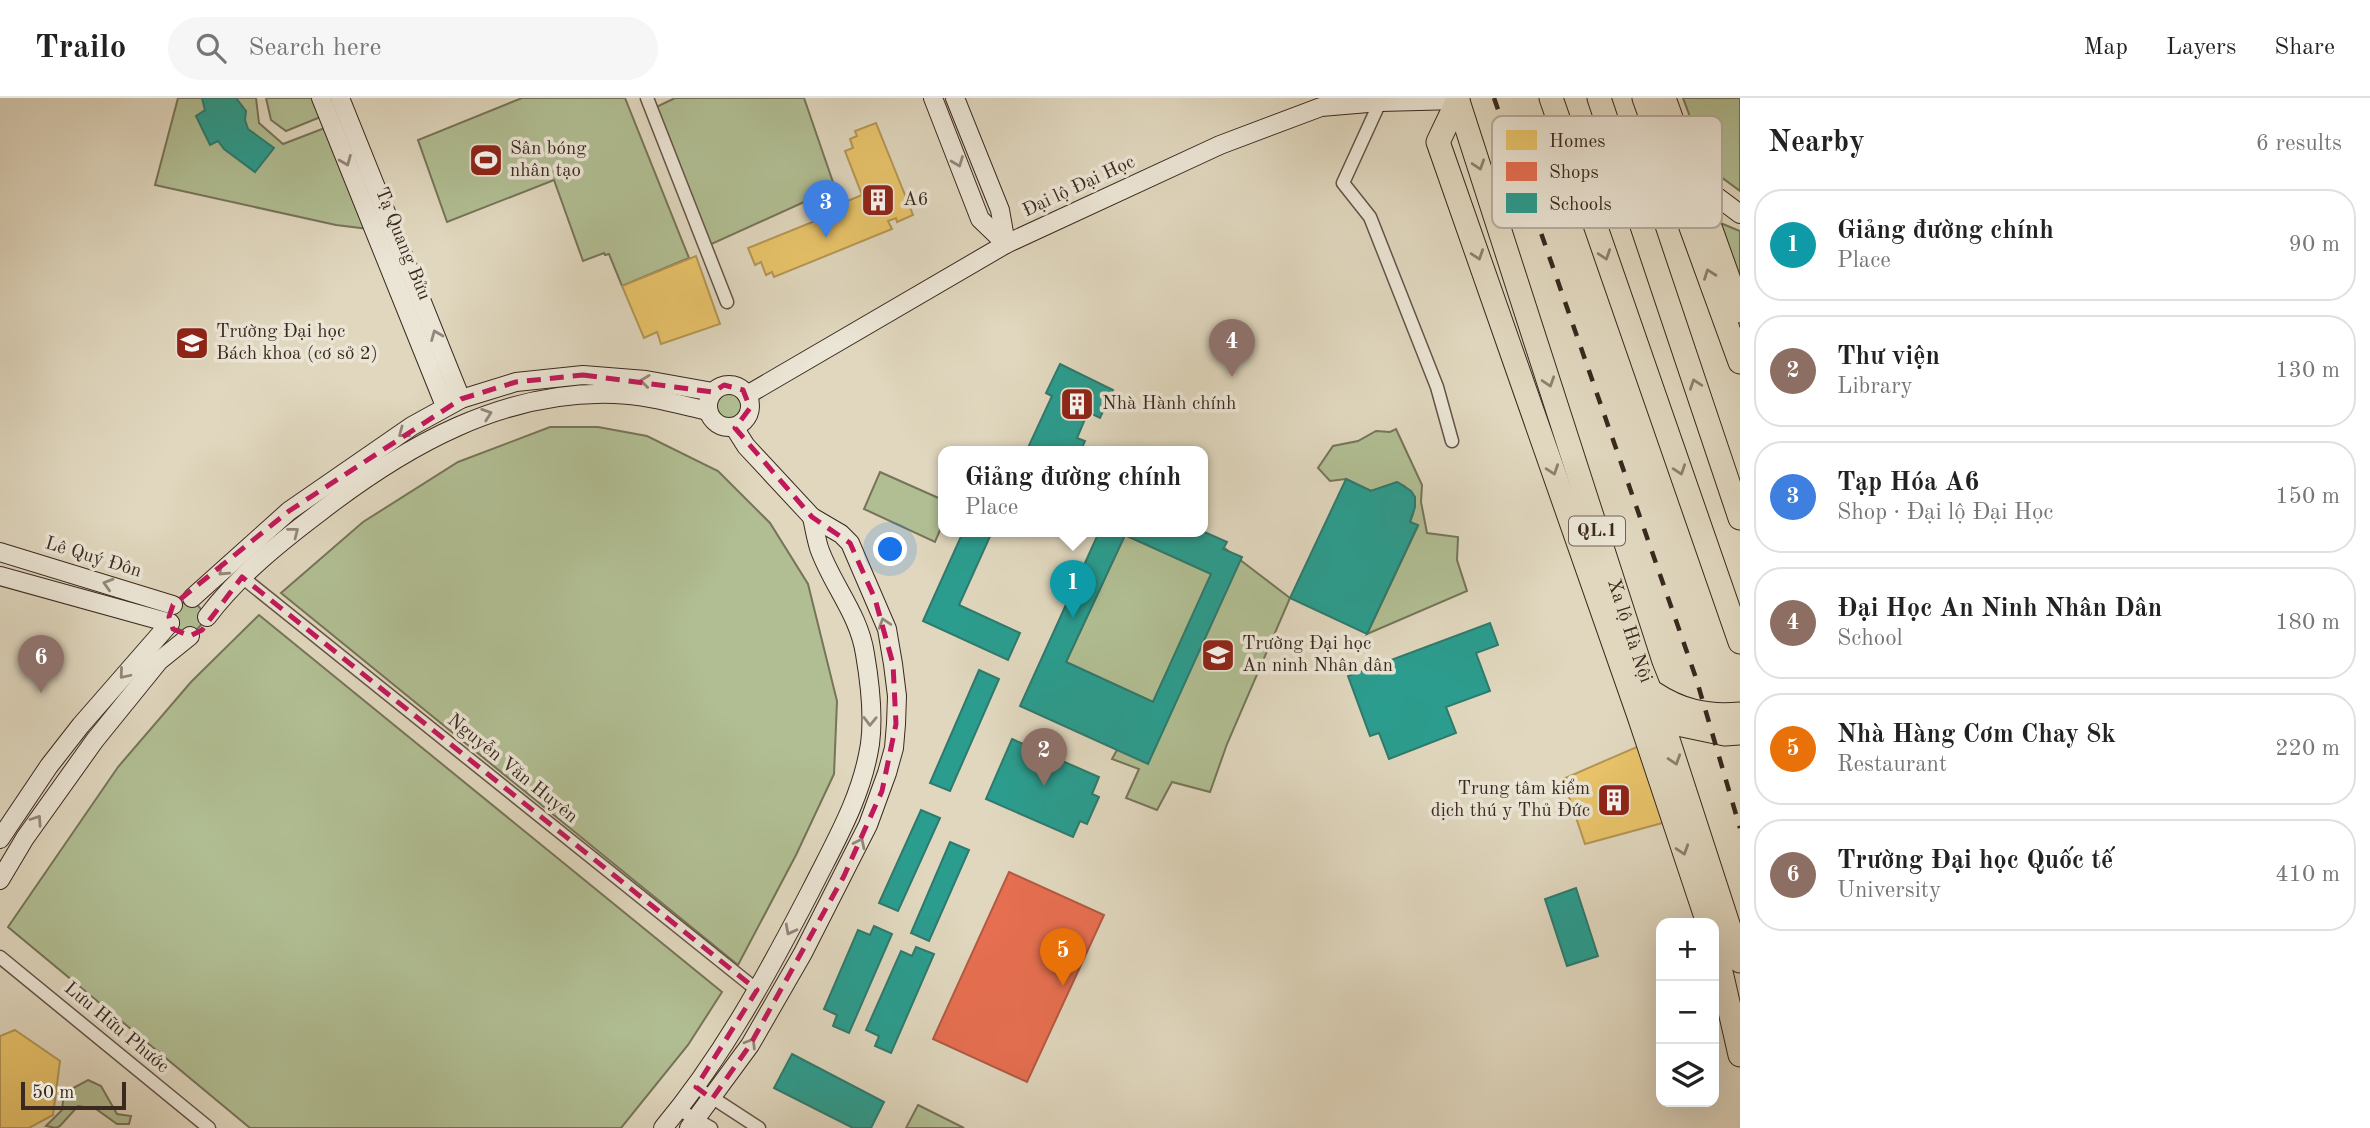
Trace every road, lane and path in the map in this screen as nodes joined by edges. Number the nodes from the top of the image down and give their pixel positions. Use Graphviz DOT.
graph roads {
  1 [pos="321,98"];
  2 [pos="340,98"];
  3 [pos="647,98"];
  4 [pos="933,98"];
  5 [pos="955,98"];
  6 [pos="1551,98"];
  7 [pos="1599,98"];
  8 [pos="1644,98"];
  9 [pos="1664,98"];
  10 [pos="1457,99"];
  11 [pos="1320,102"];
  12 [pos="1380,102"];
  13 [pos="1557,116"];
  14 [pos="1605,116"];
  15 [pos="1651,116"];
  16 [pos="1670,116"];
  17 [pos="1722,202"];
  18 [pos="1492,208"];
  19 [pos="1740,214"];
  20 [pos="1499,228"];
  21 [pos="1596,228"];
  22 [pos="1643,228"];
  23 [pos="1692,228"];
  24 [pos="1709,228"];
  25 [pos="1006,244"];
  26 [pos="727,302"];
  27 [pos="1740,311"];
  28 [pos="1740,362"];
  29 [pos="713,392"];
  30 [pos="747,395"];
  31 [pos="453,402"];
  32 [pos="708,411"];
  33 [pos="734,427"];
  34 [pos="1452,441"];
  35 [pos="812,517"];
  36 [pos="1740,518"];
  37 [pos="0,552"];
  38 [pos="0,576"];
  39 [pos="242,577"];
  40 [pos="192,598"];
  41 [pos="173,605"];
  42 [pos="207,617"];
  43 [pos="170,623"];
  44 [pos="190,636"];
  45 [pos="1740,642"];
  46 [pos="1652,692"];
  47 [pos="1740,715"];
  48 [pos="1639,716"];
  49 [pos="1662,721"];
  50 [pos="1732,733"];
  51 [pos="0,839"];
  52 [pos="0,880"];
  53 [pos="1706,918"];
  54 [pos="0,957"];
  55 [pos="1740,961"];
  56 [pos="1719,963"];
  57 [pos="757,990"];
  58 [pos="1740,1055"];
  59 [pos="696,1087"];
  60 [pos="712,1099"];
  61 [pos="678,1110"];
  62 [pos="699,1125"];
  63 [pos="209,1128"];
  64 [pos="663,1128"];
  65 [pos="758,1128"];
  1 -- 31 [label="street, Tạ Quang Bửu, one-way"];
  31 -- 2 [label="street, Tạ Quang Bửu, one-way"];
  3 -- 26 [label="street"];
  4 -- 25 [label="street, one-way"];
  5 -- 25 [label="street"];
  6 -- 13 [label="highway, one-way"];
  14 -- 7 [label="highway, one-way"];
  8 -- 15 [label="highway"];
  9 -- 16 [label="highway"];
  10 -- 12 [label="street, Đại lộ Đại Học"];
  10 -- 18 [label="highway, Xa lộ Hà Nội / QL.1, one-way"];
  10 -- 48 [label="highway, Xa lộ Hà Nội / QL.1, one-way"];
  11 -- 12 [label="street, Đại lộ Đại Học"];
  11 -- 25 [label="street, Đại lộ Đại Học"];
  12 -- 34 [label="street"];
  17 -- 19 [label="street"];
  20 -- 46 [label="highway, Xa lộ Hà Nội / QL.1, one-way"];
  21 -- 45 [label="highway, one-way"];
  36 -- 22 [label="highway, one-way"];
  28 -- 23 [label="highway, one-way"];
  24 -- 27 [label="highway"];
  25 -- 30 [label="street, Đại lộ Đại Học"];
  29 -- 30 [label="street"];
  29 -- 31 [label="street, one-way"];
  29 -- 32 [label="street"];
  30 -- 33 [label="street"];
  31 -- 40 [label="street, one-way"];
  32 -- 33 [label="street"];
  39 -- 32 [label="street, one-way"];
  33 -- 35 [label="street"];
  35 -- 57 [label="street, one-way"];
  60 -- 35 [label="street, one-way"];
  41 -- 37 [label="street, Lê Quý Đôn, one-way"];
  38 -- 43 [label="street"];
  39 -- 42 [label="street"];
  39 -- 57 [label="street, Nguyễn Văn Huyên"];
  40 -- 41 [label="street"];
  40 -- 42 [label="street"];
  41 -- 43 [label="street"];
  42 -- 44 [label="street"];
  43 -- 44 [label="street"];
  43 -- 51 [label="street, one-way"];
  52 -- 44 [label="street, one-way"];
  46 -- 47 [label="highway"];
  46 -- 49 [label="highway, Xa lộ Hà Nội / QL.1"];
  48 -- 49 [label="highway"];
  48 -- 53 [label="highway, Xa lộ Hà Nội / QL.1, one-way"];
  49 -- 50 [label="highway"];
  49 -- 55 [label="highway, Xa lộ Hà Nội / QL.1, one-way"];
  54 -- 63 [label="street, Lưu Hữu Phước"];
  56 -- 58 [label="highway"];
  57 -- 59 [label="street"];
  59 -- 60 [label="street"];
  59 -- 61 [label="street"];
  60 -- 62 [label="street"];
  60 -- 65 [label="street"];
  61 -- 62 [label="street"];
  61 -- 64 [label="street"];
}
